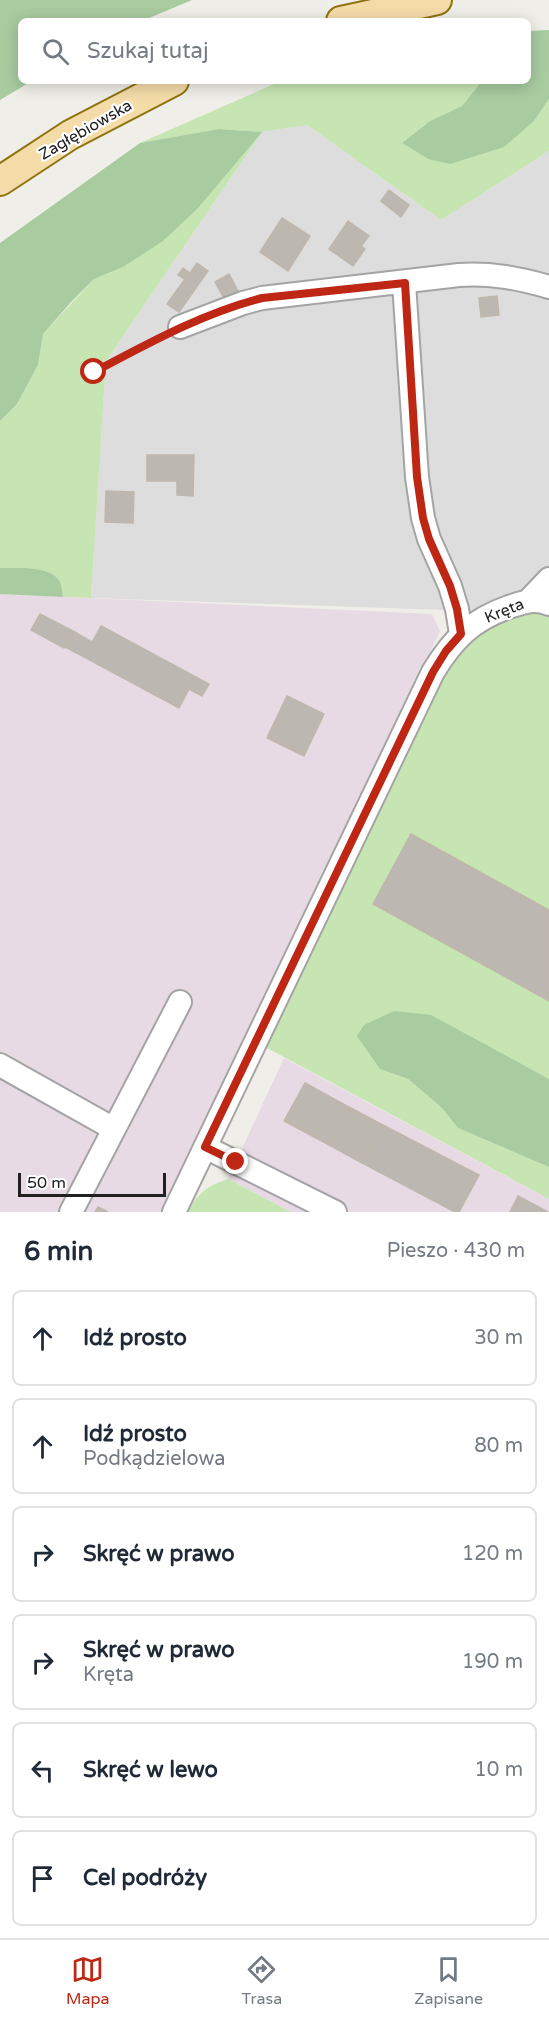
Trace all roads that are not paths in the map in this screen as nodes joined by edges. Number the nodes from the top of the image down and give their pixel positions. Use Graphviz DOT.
graph roads {
  1 [pos="437,0"];
  2 [pos="355,18"];
  3 [pos="168,84"];
  4 [pos="0,181"];
  5 [pos="405,283"];
  6 [pos="549,287"];
  7 [pos="180,327"];
  8 [pos="549,579"];
  9 [pos="539,602"];
  10 [pos="461,634"];
  11 [pos="180,1002"];
  12 [pos="0,1065"];
  13 [pos="114,1129"];
  14 [pos="205,1147"];
  15 [pos="71,1212"];
  16 [pos="174,1212"];
  17 [pos="335,1212"];
  1 -- 2 [label="main road"];
  3 -- 4 [label="main road, Zagłębiowska"];
  5 -- 6 [label="street"];
  5 -- 7 [label="street"];
  5 -- 10 [label="street"];
  8 -- 9 [label="street"];
  9 -- 10 [label="street, Kręta"];
  10 -- 14 [label="street, Kręta"];
  11 -- 13 [label="street"];
  12 -- 13 [label="street"];
  13 -- 15 [label="street"];
  14 -- 16 [label="street, Kręta"];
  14 -- 17 [label="street"];
}
